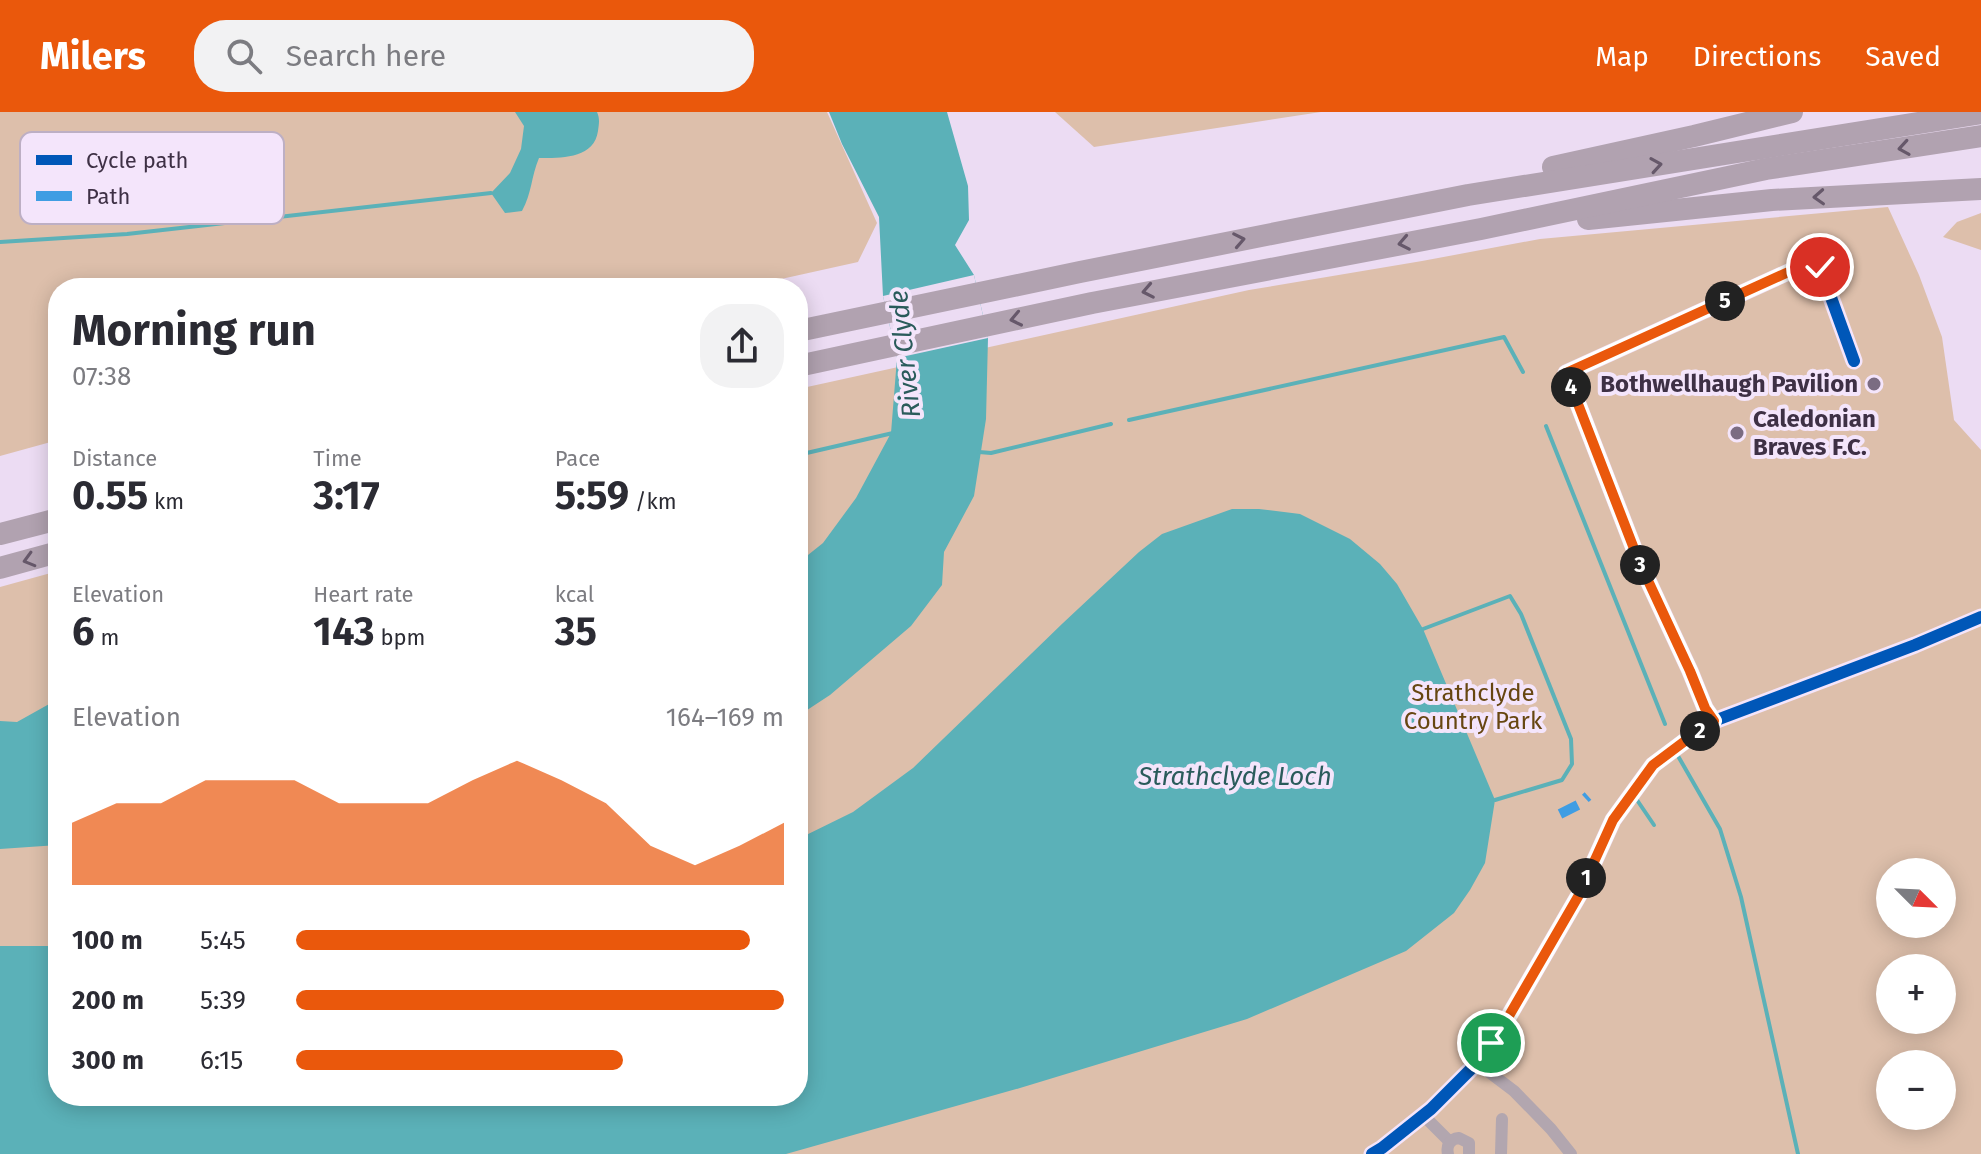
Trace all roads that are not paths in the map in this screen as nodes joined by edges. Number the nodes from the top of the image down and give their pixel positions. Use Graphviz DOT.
graph roads {
  1 [pos="1792,112"];
  2 [pos="1981,113"];
  3 [pos="1981,136"];
  4 [pos="1981,189"];
  5 [pos="1468,195"];
  6 [pos="1481,229"];
  7 [pos="808,329"];
  8 [pos="1854,361"];
  9 [pos="808,364"];
  10 [pos="48,522"];
  11 [pos="0,534"];
  12 [pos="48,555"];
  13 [pos="0,568"];
  14 [pos="1981,617"];
  15 [pos="1714,721"];
  16 [pos="1477,1063"];
  17 [pos="1423,1115"];
  18 [pos="1502,1119"];
  19 [pos="1449,1148"];
  20 [pos="1372,1154"];
  21 [pos="1470,1154"];
  22 [pos="1501,1154"];
  23 [pos="1571,1154"];
  1 -- 5 [label="highway"];
  5 -- 2 [label="highway, one-way"];
  3 -- 6 [label="highway, one-way"];
  4 -- 6 [label="highway, one-way"];
  7 -- 5 [label="highway, one-way"];
  6 -- 9 [label="highway, one-way"];
  8 -- 15 [label="street"];
  10 -- 11 [label="highway"];
  12 -- 13 [label="highway, one-way"];
  14 -- 15 [label="street"];
  15 -- 16 [label="street"];
  16 -- 17 [label="street"];
  16 -- 23 [label="street"];
  17 -- 19 [label="street"];
  17 -- 20 [label="street"];
  18 -- 22 [label="street"];
  19 -- 21 [label="street"];
}
